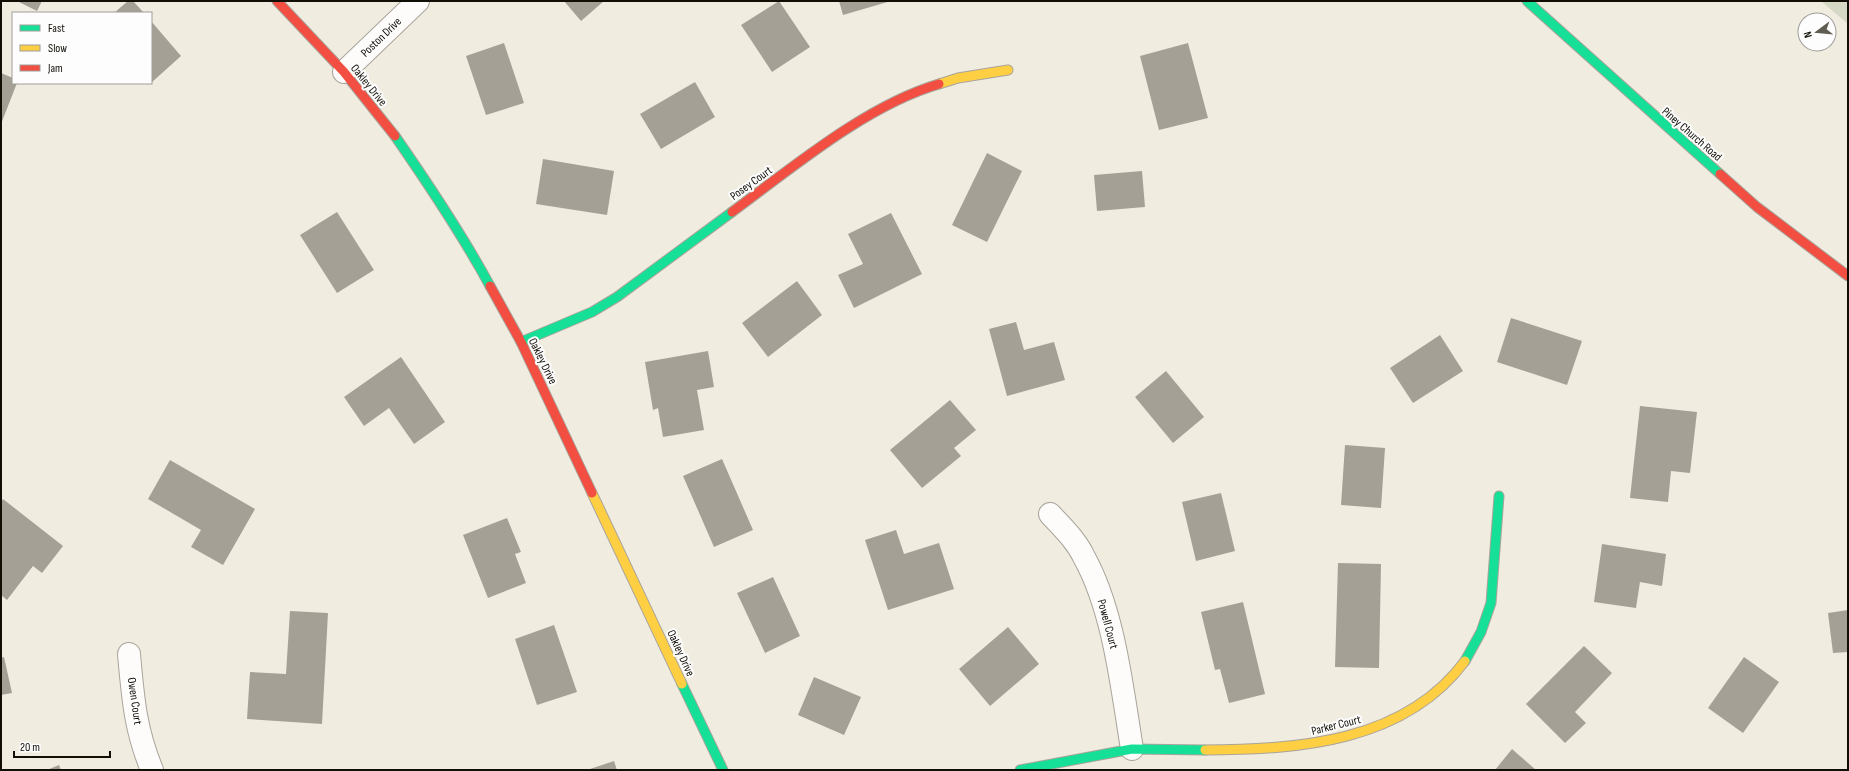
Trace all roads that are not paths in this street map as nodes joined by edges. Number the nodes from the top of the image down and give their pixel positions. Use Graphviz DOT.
graph roads {
  1 [pos="418,1"];
  2 [pos="1527,1"];
  3 [pos="287,4"];
  4 [pos="1008,70"];
  5 [pos="344,72"];
  6 [pos="1848,276"];
  7 [pos="521,342"];
  8 [pos="1499,496"];
  9 [pos="1050,514"];
  10 [pos="129,654"];
  11 [pos="1132,749"];
  12 [pos="152,770"];
  13 [pos="723,770"];
  14 [pos="1020,770"];
  1 -- 5 [label="street, Poston Drive"];
  2 -- 6 [label="street, Piney Church Road"];
  3 -- 5 [label="street, Oakley Drive"];
  4 -- 7 [label="street, Posey Court"];
  5 -- 7 [label="street, Oakley Drive"];
  7 -- 13 [label="street, Oakley Drive"];
  8 -- 11 [label="street, Parker Court"];
  9 -- 11 [label="street, Powell Court"];
  10 -- 12 [label="street, Owen Court"];
  11 -- 14 [label="street, Parker Court"];
}
